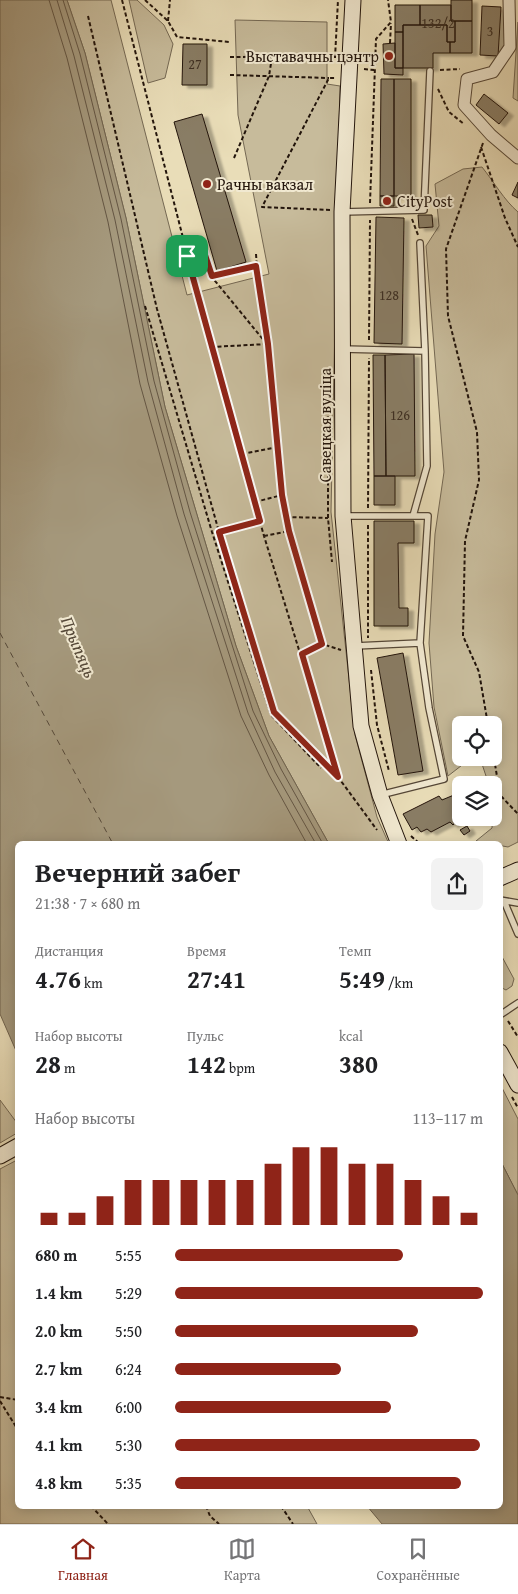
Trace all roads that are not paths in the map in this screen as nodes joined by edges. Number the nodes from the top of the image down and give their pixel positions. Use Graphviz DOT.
graph roads {
  1 [pos="353,0"];
  2 [pos="509,0"];
  3 [pos="430,70"];
  4 [pos="518,158"];
  5 [pos="337,211"];
  6 [pos="420,243"];
  7 [pos="342,349"];
  8 [pos="425,351"];
  9 [pos="343,516"];
  10 [pos="413,516"];
  11 [pos="420,643"];
  12 [pos="354,647"];
  13 [pos="387,792"];
  14 [pos="404,839"];
  15 [pos="503,900"];
  16 [pos="503,902"];
  17 [pos="518,902"];
  18 [pos="518,934"];
  19 [pos="518,1003"];
  20 [pos="503,1013"];
  21 [pos="503,1054"];
  22 [pos="503,1055"];
  23 [pos="503,1057"];
  24 [pos="518,1067"];
  25 [pos="518,1075"];
  26 [pos="518,1085"];
  27 [pos="15,1148"];
  28 [pos="0,1156"];
  1 -- 5 [label="main road, Савецкая вуліца"];
  2 -- 4 [label="street"];
  3 -- 5 [label="lane"];
  5 -- 7 [label="main road, Савецкая вуліца"];
  6 -- 8 [label="lane"];
  7 -- 8 [label="lane"];
  7 -- 9 [label="main road, Савецкая вуліца"];
  8 -- 10 [label="lane"];
  9 -- 10 [label="lane"];
  9 -- 12 [label="main road, Савецкая вуліца"];
  10 -- 11 [label="lane"];
  11 -- 12 [label="lane"];
  11 -- 13 [label="lane"];
  12 -- 13 [label="main road, Савецкая вуліца"];
  13 -- 14 [label="main road, Савецкая вуліца"];
  15 -- 17 [label="lane"];
  16 -- 18 [label="lane"];
  19 -- 20 [label="lane"];
  21 -- 24 [label="main road"];
  22 -- 25 [label="main road"];
  23 -- 26 [label="main road"];
  27 -- 28 [label="main road"];
}
